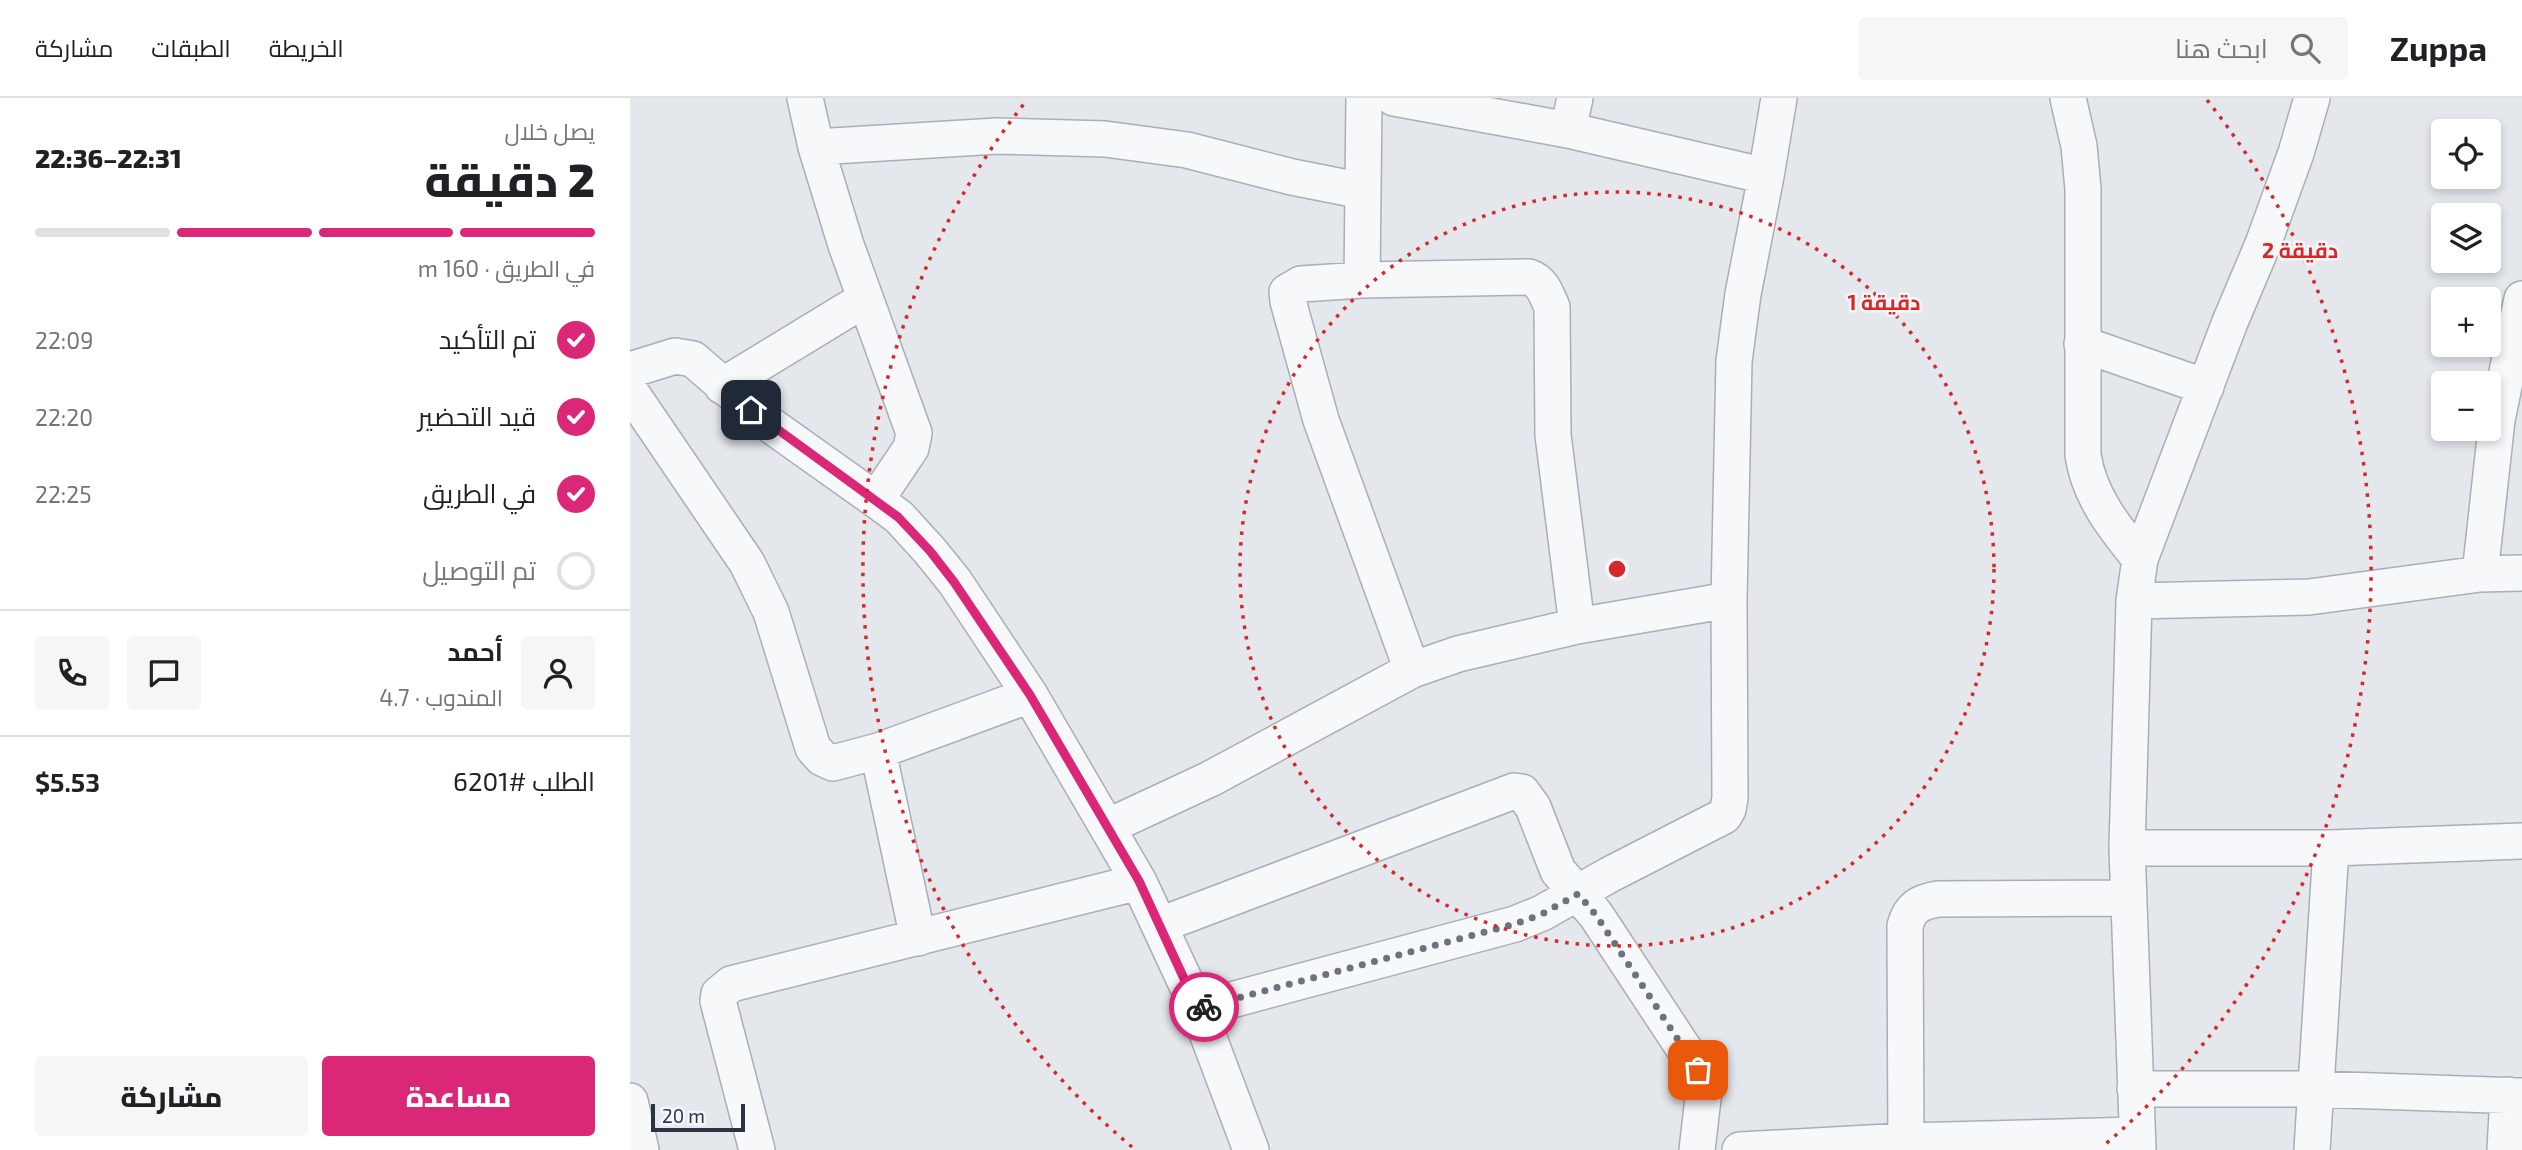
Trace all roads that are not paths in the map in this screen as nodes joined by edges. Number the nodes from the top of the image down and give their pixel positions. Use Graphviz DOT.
graph roads {
  1 [pos="805,98"];
  2 [pos="1364,98"];
  3 [pos="1394,98"];
  4 [pos="1779,98"];
  5 [pos="2068,98"];
  6 [pos="2312,98"];
  7 [pos="1572,114"];
  8 [pos="817,147"];
  9 [pos="1766,176"];
  10 [pos="1363,191"];
  11 [pos="1362,279"];
  12 [pos="865,299"];
  13 [pos="2522,299"];
  14 [pos="2082,344"];
  15 [pos="630,370"];
  16 [pos="722,386"];
  17 [pos="2206,387"];
  18 [pos="630,391"];
  19 [pos="876,500"];
  20 [pos="2140,559"];
  21 [pos="2522,573"];
  22 [pos="2480,574"];
  23 [pos="1729,600"];
  24 [pos="2134,601"];
  25 [pos="1577,625"];
  26 [pos="1412,670"];
  27 [pos="1030,695"];
  28 [pos="878,751"];
  29 [pos="1107,827"];
  30 [pos="2522,841"];
  31 [pos="2127,848"];
  32 [pos="2331,848"];
  33 [pos="1139,881"];
  34 [pos="1578,894"];
  35 [pos="2127,898"];
  36 [pos="1160,925"];
  37 [pos="918,938"];
  38 [pos="1198,1009"];
  39 [pos="2135,1089"];
  40 [pos="2315,1089"];
  41 [pos="2515,1096"];
  42 [pos="630,1101"];
  43 [pos="2137,1143"];
  44 [pos="1906,1146"];
  45 [pos="641,1150"];
  46 [pos="757,1150"];
  47 [pos="1251,1150"];
  48 [pos="1697,1150"];
  49 [pos="1740,1150"];
  50 [pos="2312,1150"];
  51 [pos="2505,1150"];
  1 -- 8 [label="street"];
  2 -- 10 [label="street"];
  3 -- 7 [label="street"];
  4 -- 9 [label="street"];
  5 -- 14 [label="street"];
  6 -- 17 [label="street"];
  7 -- 9 [label="street"];
  8 -- 10 [label="street"];
  8 -- 12 [label="street"];
  9 -- 23 [label="street"];
  10 -- 11 [label="street"];
  11 -- 25 [label="street"];
  11 -- 26 [label="street"];
  12 -- 16 [label="street"];
  12 -- 19 [label="street"];
  13 -- 22 [label="street"];
  14 -- 17 [label="street"];
  14 -- 20 [label="street"];
  15 -- 16 [label="street"];
  16 -- 19 [label="street"];
  17 -- 20 [label="street"];
  18 -- 28 [label="street"];
  19 -- 27 [label="street"];
  20 -- 24 [label="street"];
  21 -- 22 [label="street"];
  22 -- 24 [label="street"];
  23 -- 25 [label="street"];
  23 -- 34 [label="street"];
  24 -- 31 [label="street"];
  25 -- 26 [label="street"];
  26 -- 29 [label="street"];
  27 -- 28 [label="street"];
  27 -- 29 [label="street"];
  28 -- 37 [label="street"];
  29 -- 33 [label="street"];
  30 -- 32 [label="street"];
  31 -- 32 [label="street"];
  31 -- 35 [label="street"];
  32 -- 40 [label="street"];
  33 -- 36 [label="street"];
  33 -- 37 [label="street"];
  34 -- 36 [label="street"];
  34 -- 38 [label="street"];
  34 -- 48 [label="street"];
  35 -- 39 [label="street"];
  35 -- 44 [label="street"];
  36 -- 38 [label="street"];
  37 -- 46 [label="street"];
  38 -- 47 [label="street"];
  39 -- 40 [label="street"];
  39 -- 43 [label="street"];
  40 -- 41 [label="street"];
  40 -- 50 [label="street"];
  41 -- 51 [label="street"];
  42 -- 45 [label="street"];
  43 -- 44 [label="street"];
  44 -- 49 [label="street"];
}
